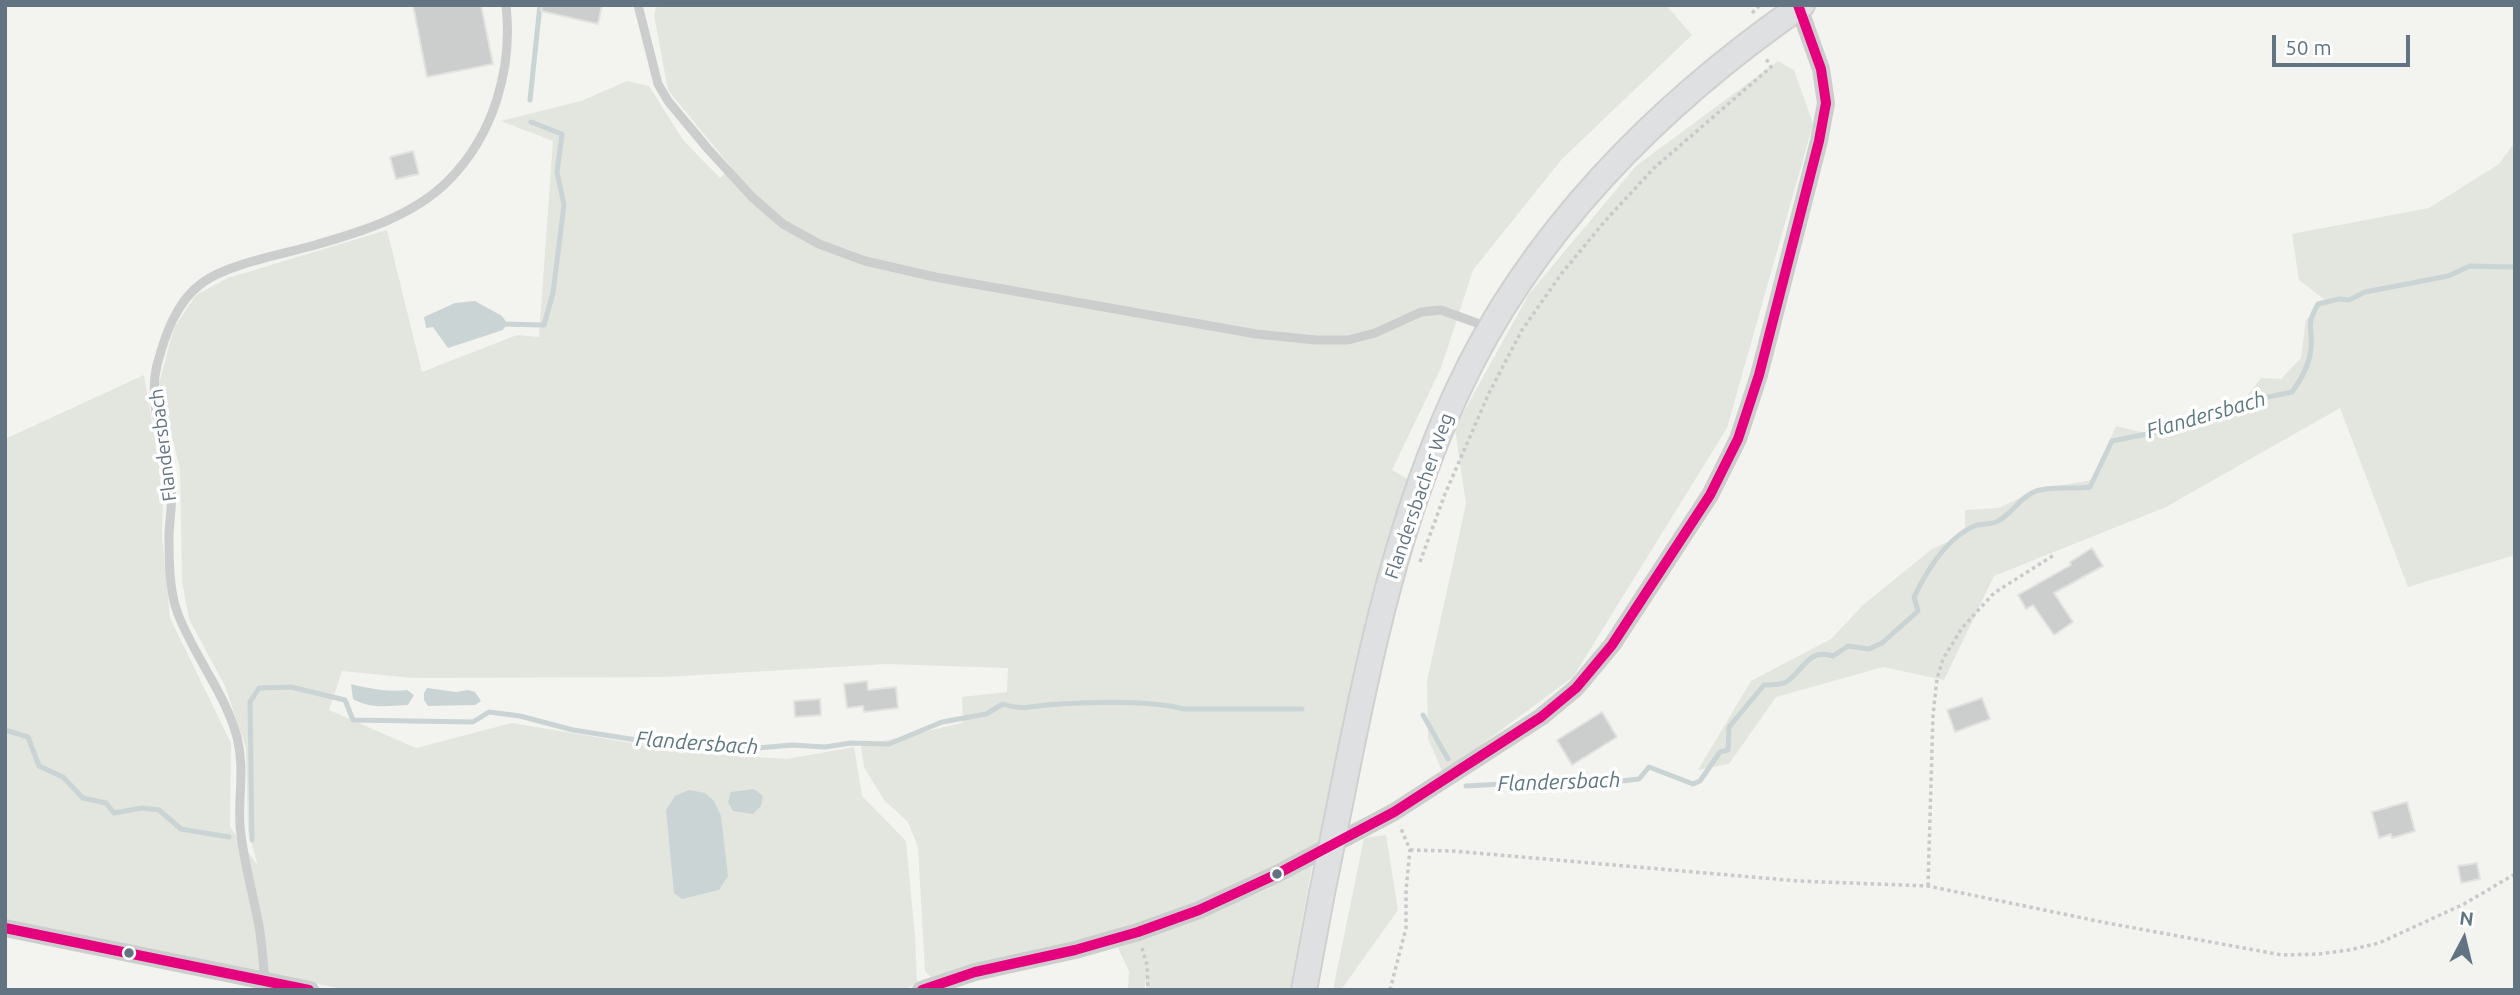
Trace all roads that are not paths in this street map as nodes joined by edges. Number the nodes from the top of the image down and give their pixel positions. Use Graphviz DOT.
graph roads {
  1 [pos="506,5"];
  2 [pos="638,5"];
  3 [pos="1800,6"];
  4 [pos="1490,328"];
  5 [pos="5,928"];
  6 [pos="265,980"];
  7 [pos="310,990"];
  8 [pos="921,990"];
  9 [pos="1304,990"];
  1 -- 6 [label="lane, Flandersbach"];
  2 -- 4 [label="lane"];
  3 -- 4 [label="main road, Flandersbacher Weg"];
  3 -- 8 [label="street"];
  4 -- 9 [label="main road, Flandersbacher Weg, bridge"];
  5 -- 6 [label="street"];
  6 -- 7 [label="street"];
}
